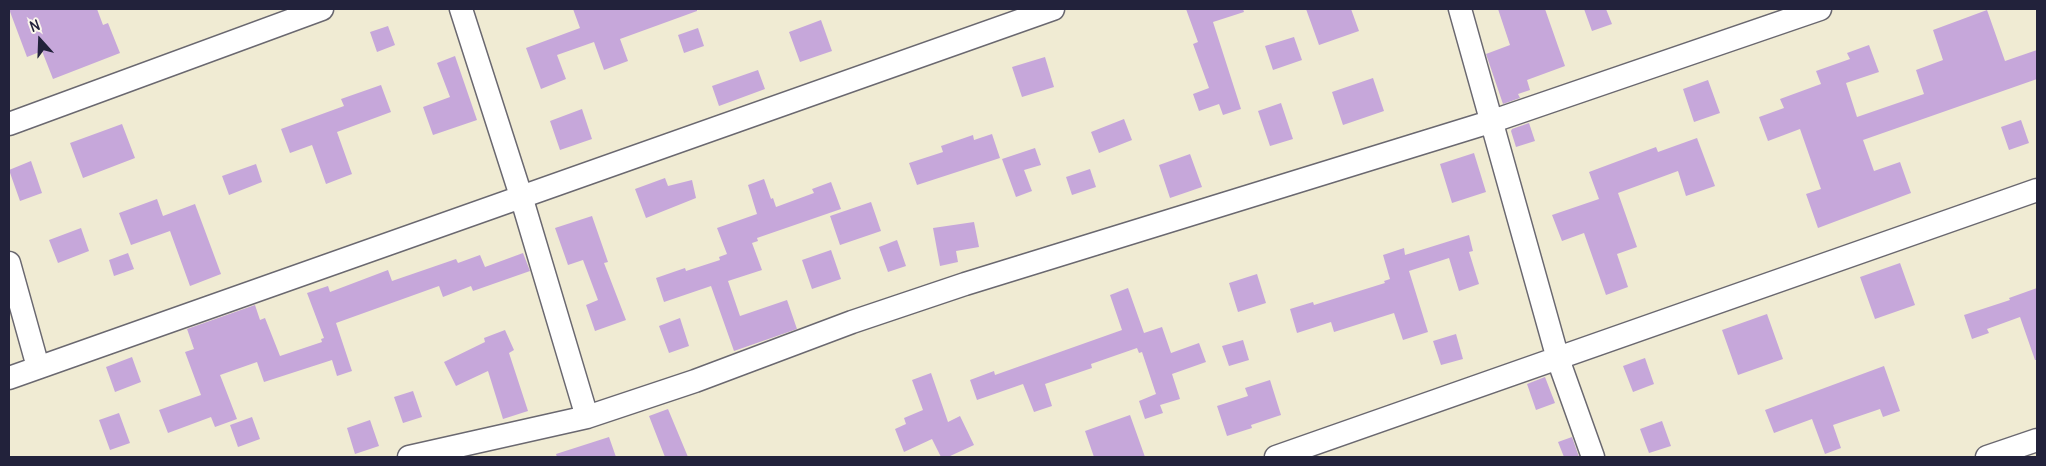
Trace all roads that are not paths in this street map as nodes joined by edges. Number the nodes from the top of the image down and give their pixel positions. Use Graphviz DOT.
graph roads {
  1 [pos="322,9"];
  2 [pos="461,9"];
  3 [pos="1053,9"];
  4 [pos="1460,9"];
  5 [pos="1820,9"];
  6 [pos="1493,122"];
  7 [pos="9,124"];
  8 [pos="2037,190"];
  9 [pos="521,196"];
  10 [pos="9,263"];
  11 [pos="1558,359"];
  12 [pos="38,367"];
  13 [pos="9,378"];
  14 [pos="587,418"];
  15 [pos="2037,440"];
  16 [pos="409,457"];
  17 [pos="1276,457"];
  18 [pos="1593,457"];
  19 [pos="1987,457"];
  1 -- 7 [label="street"];
  2 -- 9 [label="street"];
  3 -- 9 [label="street"];
  4 -- 6 [label="street"];
  5 -- 6 [label="street"];
  6 -- 11 [label="street"];
  6 -- 14 [label="street"];
  8 -- 11 [label="street"];
  9 -- 12 [label="street"];
  9 -- 14 [label="street"];
  10 -- 12 [label="street"];
  11 -- 17 [label="street"];
  11 -- 18 [label="street"];
  12 -- 13 [label="street"];
  14 -- 16 [label="street"];
  15 -- 19 [label="street"];
}
